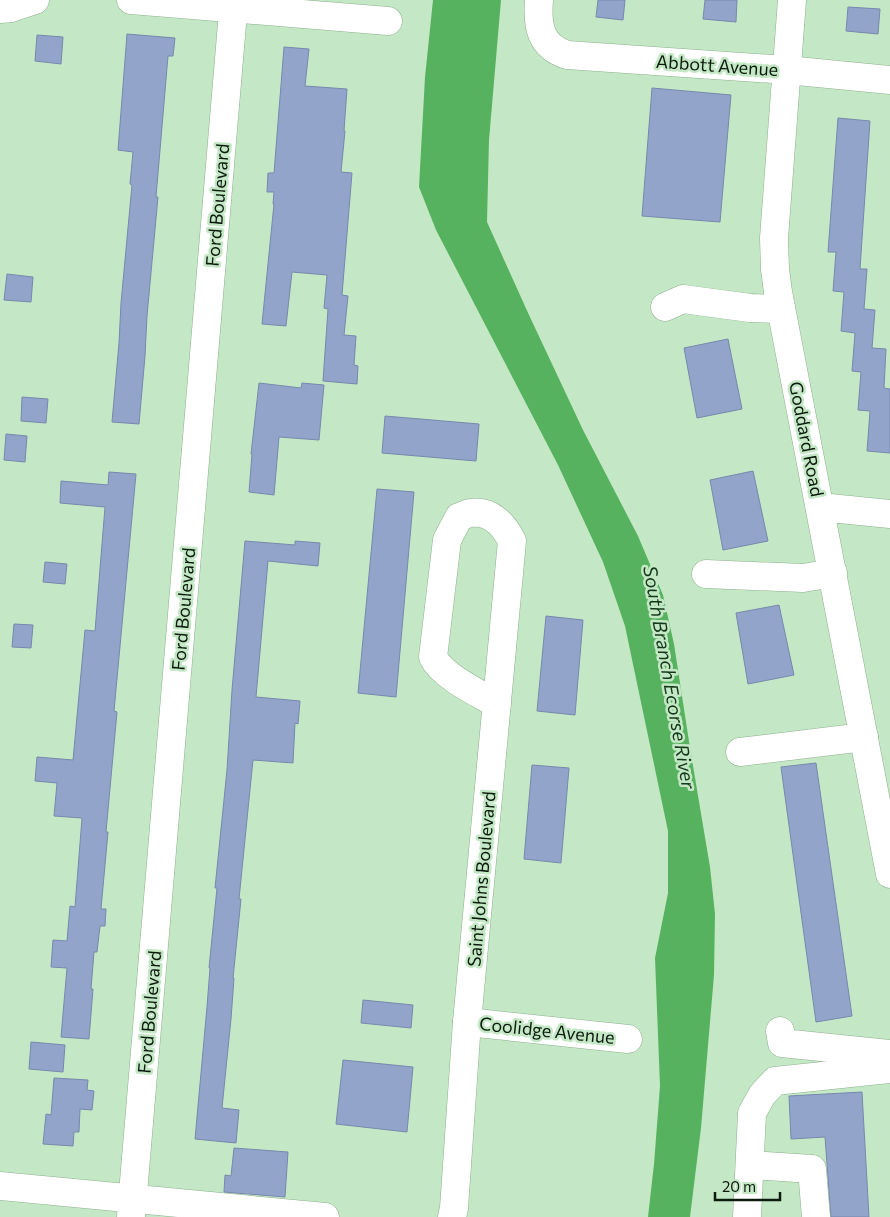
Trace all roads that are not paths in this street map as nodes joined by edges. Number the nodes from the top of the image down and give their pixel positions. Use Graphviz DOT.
graph roads {
  1 [pos="35,0"];
  2 [pos="131,0"];
  3 [pos="539,0"];
  4 [pos="792,0"];
  5 [pos="234,4"];
  6 [pos="0,9"];
  7 [pos="388,21"];
  8 [pos="787,70"];
  9 [pos="890,80"];
  10 [pos="665,307"];
  11 [pos="781,309"];
  12 [pos="820,507"];
  13 [pos="890,514"];
  14 [pos="833,573"];
  15 [pos="706,574"];
  16 [pos="497,704"];
  17 [pos="864,737"];
  18 [pos="740,752"];
  19 [pos="882,784"];
  20 [pos="890,874"];
  21 [pos="467,1022"];
  22 [pos="780,1031"];
  23 [pos="628,1039"];
  24 [pos="890,1054"];
  25 [pos="890,1069"];
  26 [pos="750,1164"];
  27 [pos="0,1186"];
  28 [pos="132,1208"];
  29 [pos="325,1217"];
  30 [pos="452,1217"];
  31 [pos="747,1217"];
  32 [pos="816,1217"];
  1 -- 6 [label="street"];
  2 -- 5 [label="street"];
  3 -- 8 [label="street, Abbott Avenue"];
  4 -- 8 [label="street, Goddard Road"];
  5 -- 7 [label="street"];
  5 -- 28 [label="street, Ford Boulevard"];
  8 -- 9 [label="street, Abbott Avenue"];
  8 -- 11 [label="street, Goddard Road"];
  10 -- 11 [label="street"];
  11 -- 12 [label="street, Goddard Road"];
  12 -- 13 [label="street"];
  12 -- 14 [label="street, Goddard Road"];
  14 -- 15 [label="street"];
  14 -- 17 [label="street, Goddard Road"];
  16 -- 16 [label="street, Saint Johns Boulevard"];
  16 -- 21 [label="street, Saint Johns Boulevard"];
  17 -- 18 [label="street"];
  17 -- 19 [label="street, Goddard Road"];
  19 -- 20 [label="street, Goddard Road"];
  21 -- 23 [label="street, Coolidge Avenue"];
  21 -- 30 [label="street, Saint Johns Boulevard"];
  22 -- 24 [label="street"];
  25 -- 26 [label="street"];
  26 -- 31 [label="street"];
  26 -- 32 [label="street"];
  27 -- 28 [label="street"];
  28 -- 29 [label="street"];
}
